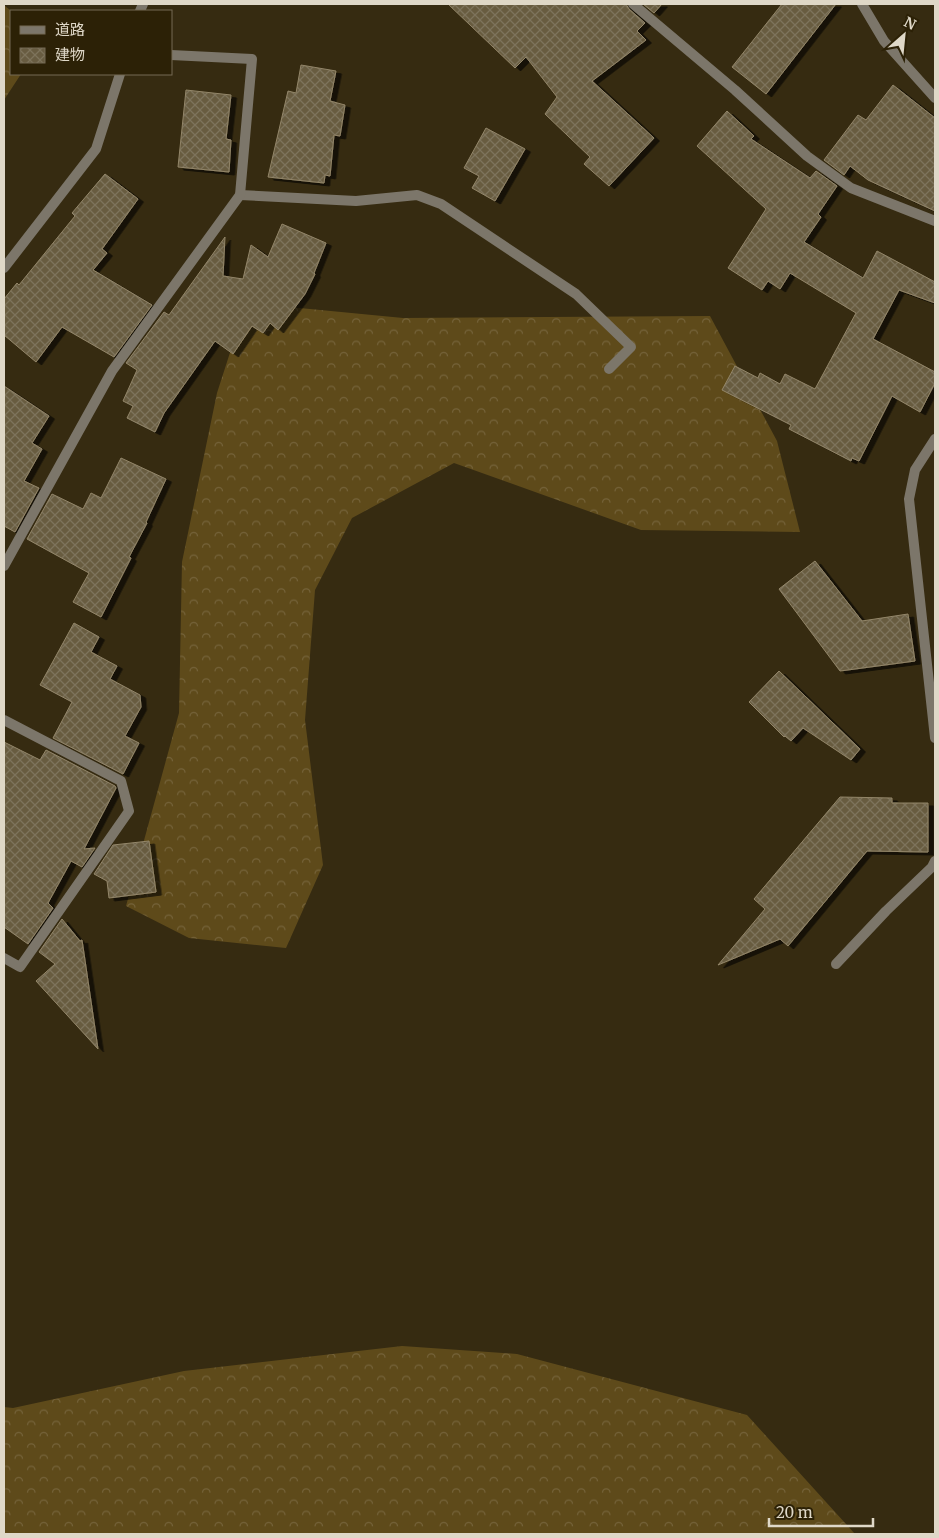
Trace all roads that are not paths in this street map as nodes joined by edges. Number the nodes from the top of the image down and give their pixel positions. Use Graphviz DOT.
graph roads {
  1 [pos="632,4"];
  2 [pos="862,4"];
  3 [pos="172,55"];
  4 [pos="120,75"];
  5 [pos="935,98"];
  6 [pos="240,195"];
  7 [pos="935,221"];
  8 [pos="4,268"];
  9 [pos="609,369"];
  10 [pos="935,439"];
  11 [pos="4,566"];
  12 [pos="4,720"];
  13 [pos="935,738"];
  14 [pos="935,861"];
  15 [pos="4,958"];
  16 [pos="836,964"];
  1 -- 7 [label="street"];
  2 -- 5 [label="street"];
  3 -- 6 [label="street"];
  4 -- 8 [label="street"];
  6 -- 9 [label="street"];
  6 -- 11 [label="street"];
  10 -- 13 [label="street"];
  12 -- 15 [label="street"];
  14 -- 16 [label="street"];
}
